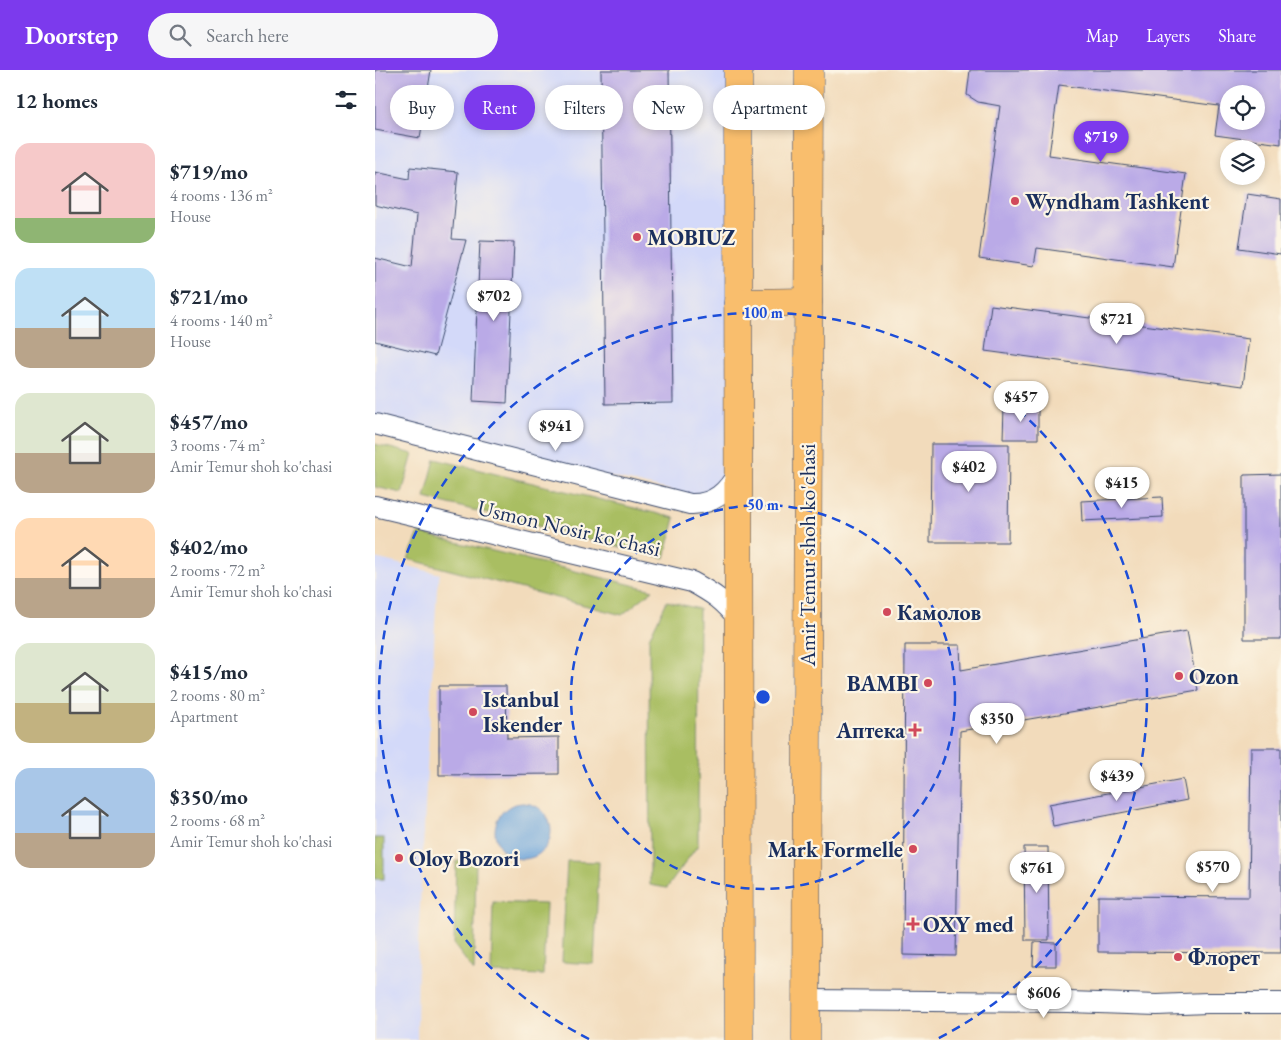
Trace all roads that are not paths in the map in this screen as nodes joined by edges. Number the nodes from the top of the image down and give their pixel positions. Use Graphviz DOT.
graph roads {
  1 [pos="738,70"];
  2 [pos="809,70"];
  3 [pos="808,302"];
  4 [pos="738,303"];
  5 [pos="375,424"];
  6 [pos="738,472"];
  7 [pos="375,506"];
  8 [pos="739,620"];
  9 [pos="806,1000"];
  10 [pos="1281,1003"];
  11 [pos="739,1040"];
  12 [pos="806,1040"];
  1 -- 4 [label="main road"];
  2 -- 3 [label="main road, Amir Temur shoh ko'chasi"];
  3 -- 4 [label="main road"];
  3 -- 9 [label="main road, Amir Temur shoh ko'chasi"];
  4 -- 6 [label="main road"];
  5 -- 6 [label="street"];
  6 -- 8 [label="main road"];
  7 -- 8 [label="street, Usmon Nosir ko'chasi"];
  8 -- 11 [label="main road"];
  9 -- 10 [label="street"];
  9 -- 12 [label="main road, Amir Temur shoh ko'chasi"];
}
